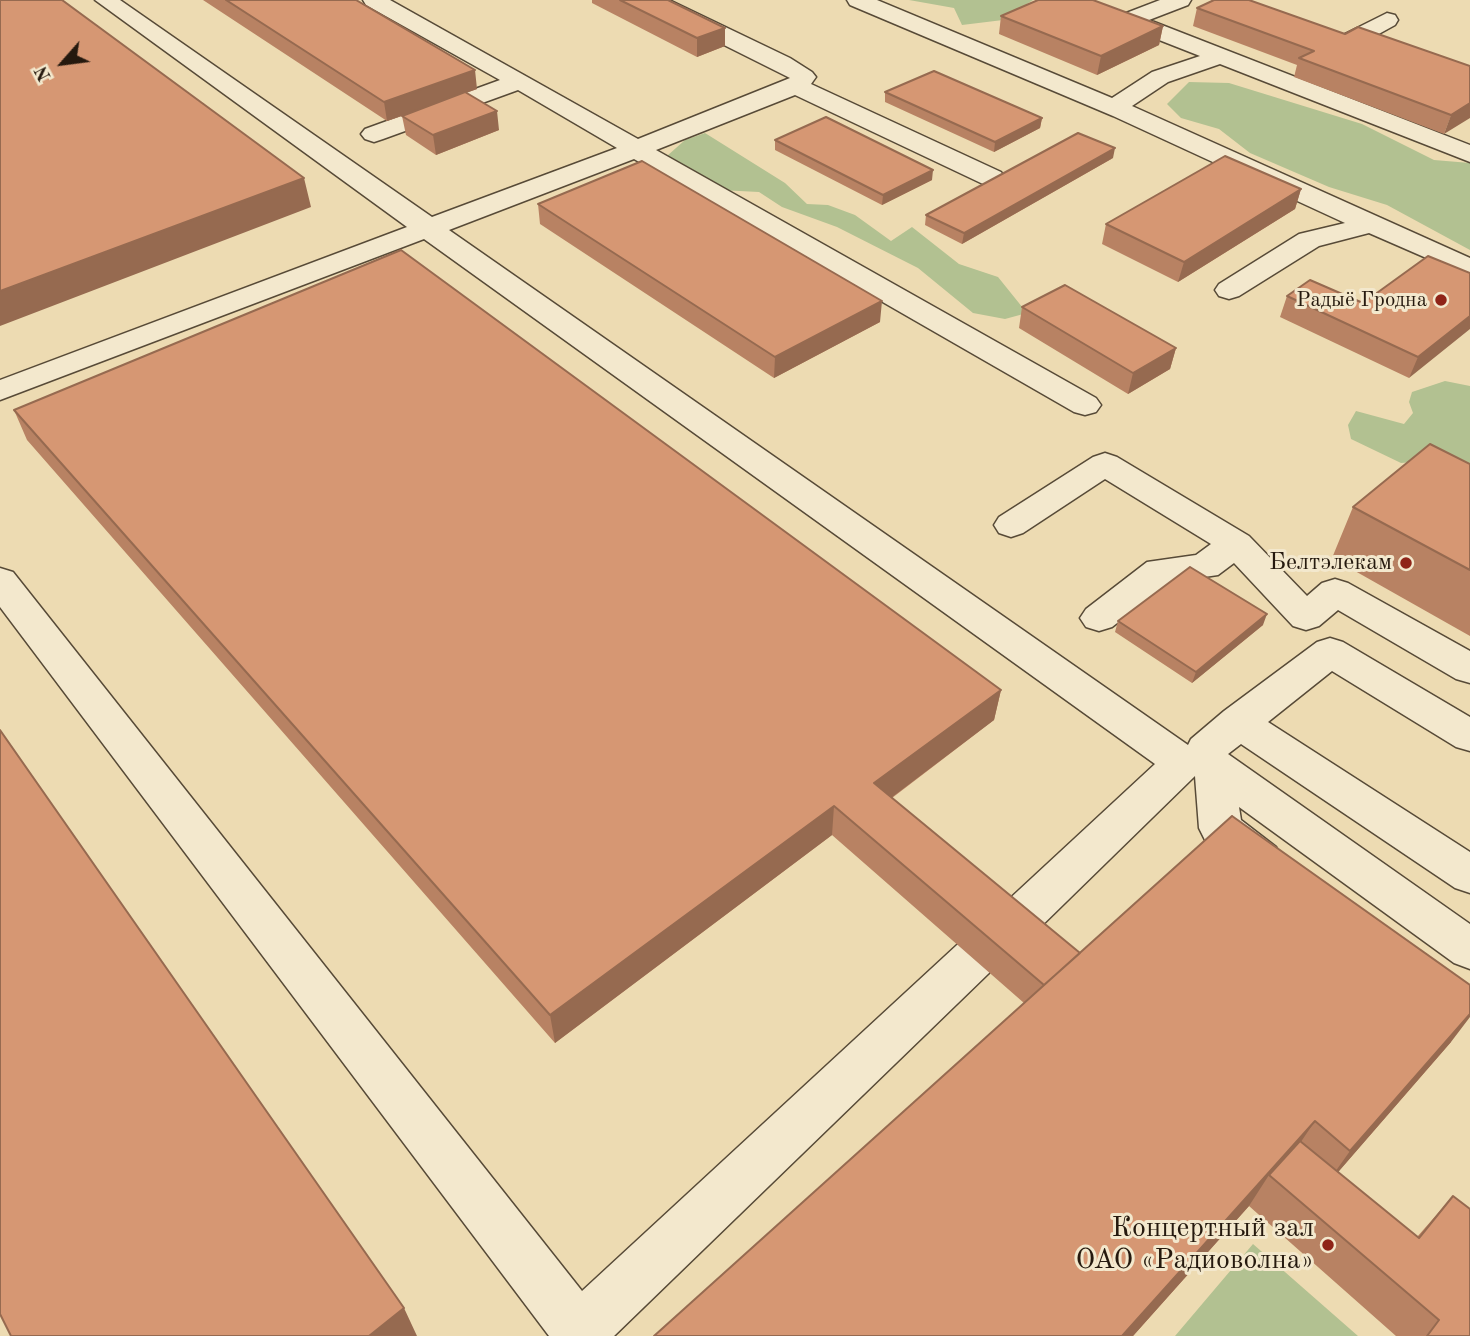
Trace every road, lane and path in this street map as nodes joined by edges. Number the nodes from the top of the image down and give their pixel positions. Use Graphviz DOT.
graph roads {
  1 [pos="106,0"];
  2 [pos="374,0"];
  3 [pos="652,0"];
  4 [pos="858,0"];
  5 [pos="1180,0"];
  6 [pos="1387,20"];
  7 [pos="1324,32"];
  8 [pos="1349,41"];
  9 [pos="1374,50"];
  10 [pos="1221,56"];
  11 [pos="520,81"];
  12 [pos="796,86"];
  13 [pos="1122,111"];
  14 [pos="374,134"];
  15 [pos="636,149"];
  16 [pos="1468,150"];
  17 [pos="992,178"];
  18 [pos="1373,225"];
  19 [pos="429,227"];
  20 [pos="1470,268"];
  21 [pos="1230,290"];
  22 [pos="0,391"];
  23 [pos="1085,405"];
  24 [pos="1011,525"];
  25 [pos="1236,544"];
  26 [pos="0,581"];
  27 [pos="1099,618"];
  28 [pos="1470,668"];
  29 [pos="1238,722"];
  30 [pos="1470,736"];
  31 [pos="1215,767"];
  32 [pos="1470,875"];
  33 [pos="1295,886"];
  34 [pos="1008,929"];
  35 [pos="1470,949"];
  36 [pos="1408,951"];
  37 [pos="973,959"];
  38 [pos="1470,963"];
  39 [pos="576,1333"];
  1 -- 19 [label="lane"];
  2 -- 11 [label="lane"];
  3 -- 12 [label="lane"];
  4 -- 13 [label="lane"];
  5 -- 10 [label="lane"];
  6 -- 8 [label="lane"];
  7 -- 8 [label="lane"];
  8 -- 9 [label="lane"];
  10 -- 13 [label="lane"];
  10 -- 16 [label="lane"];
  11 -- 14 [label="lane"];
  11 -- 15 [label="lane"];
  12 -- 15 [label="lane"];
  12 -- 17 [label="lane"];
  13 -- 18 [label="lane"];
  15 -- 19 [label="lane"];
  15 -- 23 [label="lane"];
  18 -- 20 [label="lane"];
  18 -- 21 [label="lane"];
  19 -- 22 [label="lane"];
  19 -- 34 [label="lane"];
  24 -- 25 [label="lane"];
  25 -- 27 [label="lane"];
  25 -- 28 [label="lane"];
  26 -- 39 [label="lane"];
  29 -- 30 [label="lane"];
  29 -- 31 [label="lane"];
  29 -- 32 [label="lane"];
  31 -- 33 [label="lane"];
  31 -- 35 [label="lane"];
  36 -- 38 [label="lane"];
  37 -- 39 [label="lane"];
}
